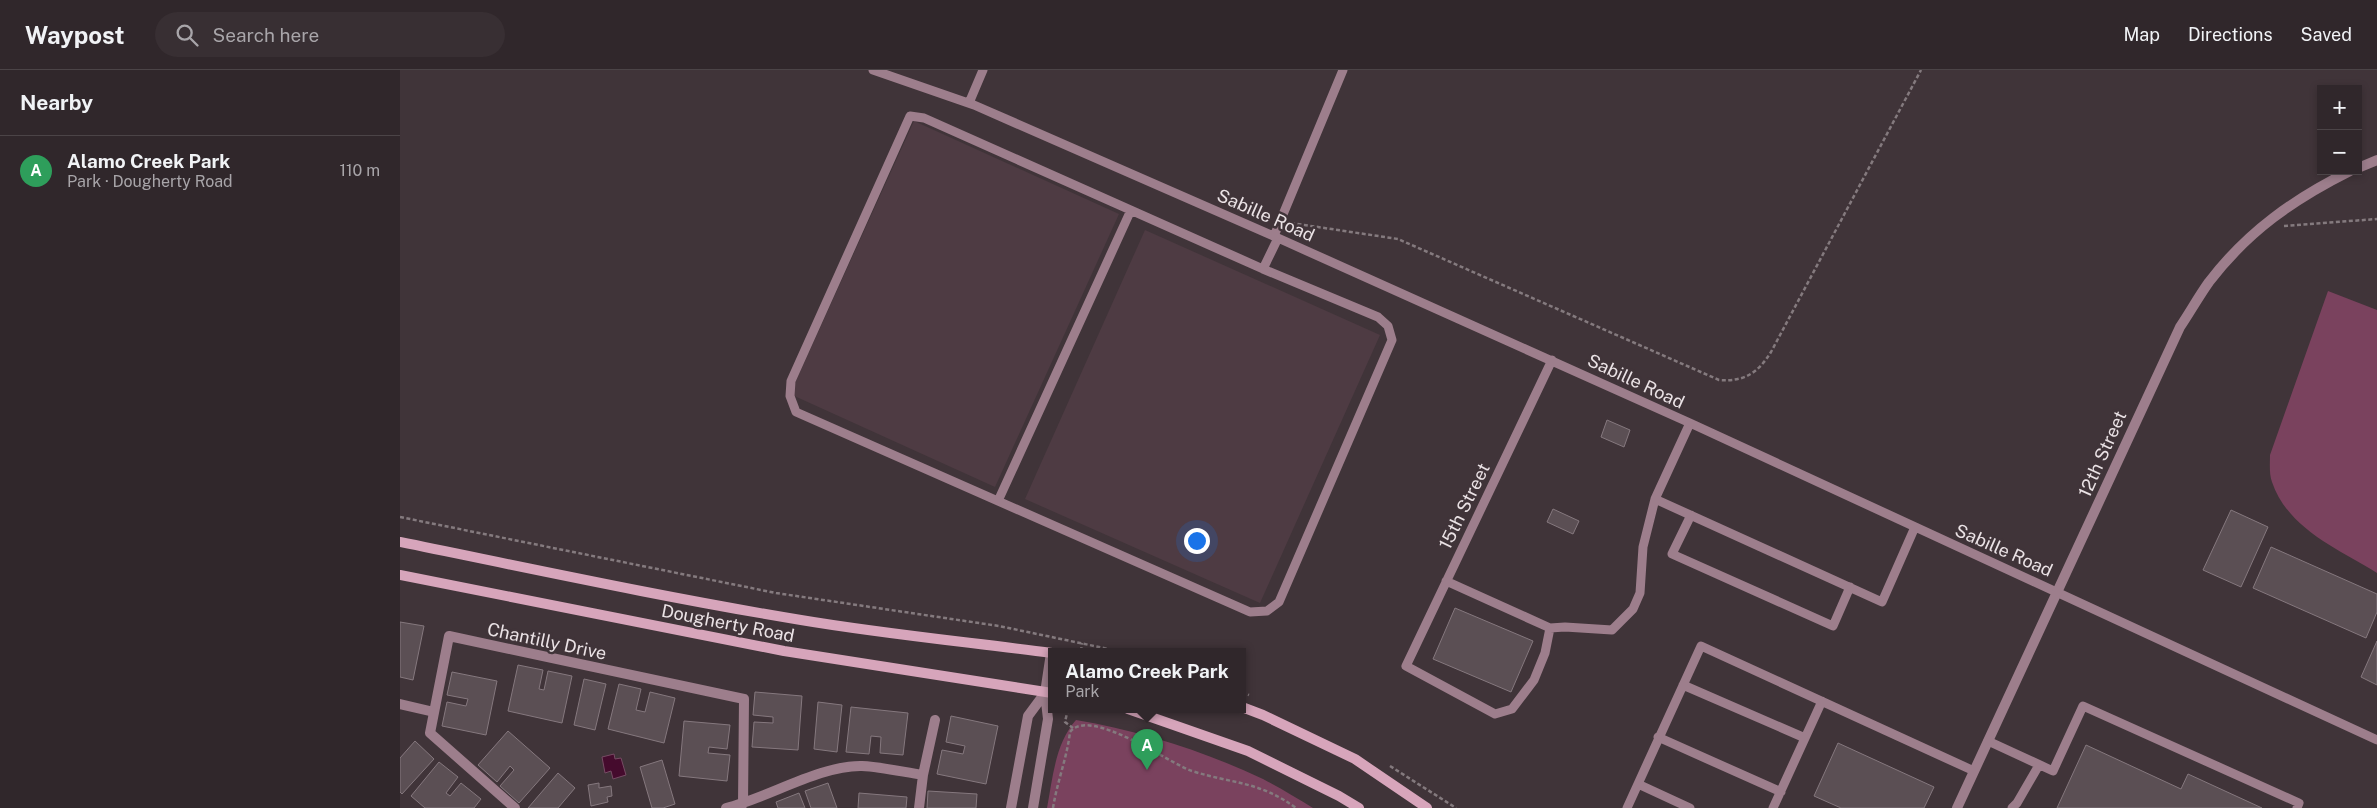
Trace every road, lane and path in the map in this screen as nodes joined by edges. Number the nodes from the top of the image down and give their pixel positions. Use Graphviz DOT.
graph roads {
  1 [pos="873,70"];
  2 [pos="983,70"];
  3 [pos="1343,70"];
  4 [pos="1921,70"];
  5 [pos="969,103"];
  6 [pos="2377,160"];
  7 [pos="2362,166"];
  8 [pos="2342,175"];
  9 [pos="1131,210"];
  10 [pos="2377,220"];
  11 [pos="1280,221"];
  12 [pos="2262,226"];
  13 [pos="1276,237"];
  14 [pos="1263,269"];
  15 [pos="1552,360"];
  16 [pos="1690,423"];
  17 [pos="1655,499"];
  18 [pos="998,501"];
  19 [pos="1690,515"];
  20 [pos="400,517"];
  21 [pos="1915,527"];
  22 [pos="400,542"];
  23 [pos="400,575"];
  24 [pos="1446,581"];
  25 [pos="1850,588"];
  26 [pos="2057,591"];
  27 [pos="1550,628"];
  28 [pos="1082,643"];
  29 [pos="1081,648"];
  30 [pos="1104,648"];
  31 [pos="1048,653"];
  32 [pos="1683,685"];
  33 [pos="1048,693"];
  34 [pos="1822,700"];
  35 [pos="400,704"];
  36 [pos="1246,709"];
  37 [pos="434,712"];
  38 [pos="1067,713"];
  39 [pos="1139,713"];
  40 [pos="936,720"];
  41 [pos="1073,728"];
  42 [pos="1658,738"];
  43 [pos="1805,738"];
  44 [pos="2377,740"];
  45 [pos="1988,741"];
  46 [pos="2039,765"];
  47 [pos="1974,771"];
  48 [pos="923,775"];
  49 [pos="1638,784"];
  50 [pos="1781,792"];
  51 [pos="743,804"];
  52 [pos="516,808"];
  53 [pos="726,808"];
  54 [pos="919,808"];
  55 [pos="1012,808"];
  56 [pos="1033,808"];
  57 [pos="1053,808"];
  58 [pos="1296,808"];
  59 [pos="1359,808"];
  60 [pos="1427,808"];
  61 [pos="1627,808"];
  62 [pos="1690,808"];
  63 [pos="1773,808"];
  64 [pos="1956,808"];
  65 [pos="2012,808"];
  66 [pos="2297,808"];
  1 -- 5 [label="lane, Sabille Road"];
  2 -- 5 [label="lane"];
  3 -- 11 [label="lane"];
  4 -- 11 [label="path"];
  5 -- 13 [label="lane, Sabille Road"];
  6 -- 7 [label="street"];
  8 -- 12 [label="street, 12th Street"];
  9 -- 14 [label="lane"];
  9 -- 18 [label="lane"];
  9 -- 18 [label="lane"];
  10 -- 12 [label="path"];
  11 -- 13 [label="lane"];
  12 -- 26 [label="street, 12th Street"];
  13 -- 14 [label="lane"];
  13 -- 15 [label="lane, Sabille Road"];
  14 -- 18 [label="lane"];
  15 -- 16 [label="lane, Sabille Road"];
  15 -- 24 [label="lane, 15th Street"];
  16 -- 17 [label="lane"];
  16 -- 21 [label="lane, Sabille Road"];
  17 -- 19 [label="lane"];
  17 -- 27 [label="lane"];
  19 -- 25 [label="lane"];
  19 -- 25 [label="lane"];
  20 -- 28 [label="path"];
  21 -- 25 [label="lane"];
  21 -- 26 [label="lane, Sabille Road"];
  22 -- 31 [label="main road, Dougherty Road"];
  23 -- 33 [label="main road, Dougherty Road"];
  24 -- 27 [label="lane"];
  24 -- 27 [label="lane, 15th Street"];
  26 -- 44 [label="lane, Sabille Road"];
  26 -- 45 [label="street, 12th Street"];
  28 -- 29 [label="path"];
  28 -- 30 [label="path"];
  32 -- 34 [label="lane"];
  32 -- 42 [label="lane"];
  32 -- 43 [label="lane"];
  33 -- 55 [label="street"];
  33 -- 56 [label="street"];
  34 -- 43 [label="lane"];
  34 -- 47 [label="lane"];
  35 -- 37 [label="street"];
  36 -- 60 [label="main road"];
  37 -- 51 [label="street, Chantilly Drive"];
  37 -- 52 [label="street, Chantilly Drive"];
  38 -- 41 [label="path"];
  39 -- 59 [label="main road"];
  40 -- 48 [label="street"];
  41 -- 57 [label="path"];
  41 -- 58 [label="path"];
  42 -- 49 [label="lane"];
  42 -- 50 [label="lane"];
  43 -- 50 [label="lane"];
  45 -- 46 [label="lane"];
  45 -- 47 [label="street, 12th Street"];
  46 -- 65 [label="lane"];
  46 -- 66 [label="lane"];
  47 -- 64 [label="street, 12th Street"];
  48 -- 51 [label="street"];
  48 -- 54 [label="street"];
  49 -- 61 [label="lane"];
  49 -- 62 [label="lane"];
  50 -- 63 [label="lane"];
  51 -- 53 [label="street"];
}
